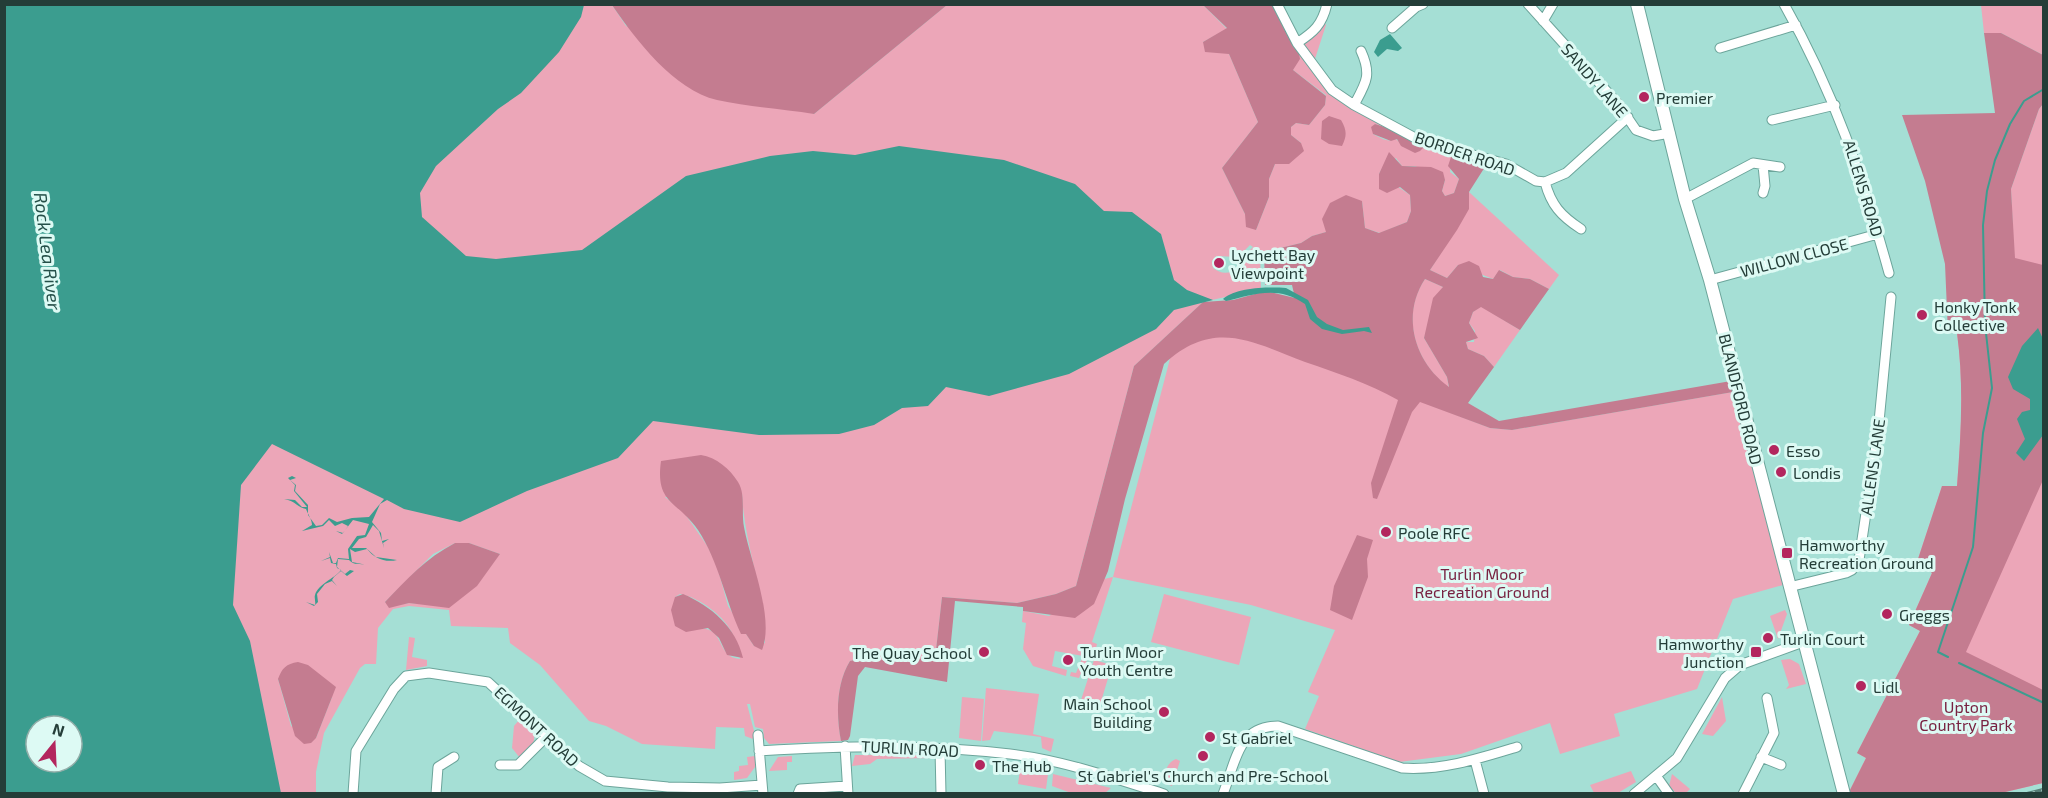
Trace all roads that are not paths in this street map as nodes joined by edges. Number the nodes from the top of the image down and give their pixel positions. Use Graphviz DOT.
graph roads {
  1 [pos="1277,4"];
  2 [pos="1327,4"];
  3 [pos="1528,4"];
  4 [pos="1553,4"];
  5 [pos="1637,4"];
  6 [pos="1784,4"];
  7 [pos="1419,5"];
  8 [pos="1543,21"];
  9 [pos="1796,25"];
  10 [pos="1392,28"];
  11 [pos="1297,43"];
  12 [pos="1720,48"];
  13 [pos="1361,51"];
  14 [pos="1354,105"];
  15 [pos="1835,105"];
  16 [pos="1628,117"];
  17 [pos="1772,120"];
  18 [pos="1670,133"];
  19 [pos="1763,165"];
  20 [pos="1780,167"];
  21 [pos="1545,182"];
  22 [pos="1762,193"];
  23 [pos="1685,199"];
  24 [pos="1581,230"];
  25 [pos="1878,234"];
  26 [pos="1889,273"];
  27 [pos="1710,280"];
  28 [pos="1891,297"];
  29 [pos="1789,587"];
  30 [pos="1803,642"];
  31 [pos="1767,698"];
  32 [pos="758,735"];
  33 [pos="547,736"];
  34 [pos="844,746"];
  35 [pos="1518,747"];
  36 [pos="940,749"];
  37 [pos="759,751"];
  38 [pos="454,757"];
  39 [pos="1761,757"];
  40 [pos="1475,760"];
  41 [pos="500,765"];
  42 [pos="1781,765"];
  43 [pos="1657,777"];
  44 [pos="794,781"];
  45 [pos="763,789"];
  46 [pos="668,790"];
  47 [pos="847,790"];
  48 [pos="799,791"];
  49 [pos="353,794"];
  50 [pos="436,794"];
  51 [pos="941,794"];
  52 [pos="1164,794"];
  53 [pos="1222,794"];
  54 [pos="1484,794"];
  55 [pos="1634,794"];
  56 [pos="1669,794"];
  57 [pos="1743,794"];
  58 [pos="1844,794"];
  1 -- 11 [label="street, BORDER ROAD"];
  2 -- 11 [label="street"];
  3 -- 8 [label="street, SANDY LANE"];
  4 -- 8 [label="street"];
  5 -- 18 [label="main road, BLANDFORD ROAD"];
  6 -- 9 [label="street, ALLENS ROAD"];
  7 -- 10 [label="street"];
  8 -- 16 [label="street, SANDY LANE"];
  9 -- 12 [label="street"];
  9 -- 15 [label="street, ALLENS ROAD"];
  11 -- 14 [label="street, BORDER ROAD"];
  13 -- 14 [label="street"];
  14 -- 21 [label="street, BORDER ROAD"];
  15 -- 17 [label="street"];
  15 -- 25 [label="street, ALLENS ROAD"];
  16 -- 18 [label="street, SANDY LANE"];
  16 -- 21 [label="street"];
  18 -- 23 [label="main road, BLANDFORD ROAD"];
  19 -- 20 [label="street"];
  19 -- 22 [label="street"];
  19 -- 23 [label="street"];
  21 -- 24 [label="street"];
  23 -- 27 [label="main road, BLANDFORD ROAD"];
  25 -- 26 [label="street, ALLENS ROAD"];
  25 -- 27 [label="street, WILLOW CLOSE"];
  27 -- 29 [label="main road, BLANDFORD ROAD"];
  28 -- 29 [label="street, ALLENS LANE"];
  29 -- 30 [label="main road, BLANDFORD ROAD"];
  30 -- 43 [label="street"];
  30 -- 58 [label="main road, BLANDFORD ROAD"];
  31 -- 39 [label="street"];
  32 -- 37 [label="street"];
  33 -- 41 [label="street"];
  33 -- 46 [label="street, EGMONT ROAD"];
  33 -- 49 [label="street, EGMONT ROAD"];
  34 -- 36 [label="street, TURLIN ROAD"];
  34 -- 37 [label="street, TURLIN ROAD"];
  34 -- 47 [label="street"];
  35 -- 40 [label="street"];
  36 -- 51 [label="street"];
  36 -- 52 [label="street, TURLIN ROAD"];
  37 -- 45 [label="street"];
  38 -- 50 [label="street"];
  39 -- 42 [label="street"];
  39 -- 57 [label="street"];
  40 -- 53 [label="street"];
  40 -- 54 [label="street"];
  43 -- 55 [label="street"];
  43 -- 56 [label="street"];
  44 -- 48 [label="street"];
  45 -- 46 [label="street, EGMONT ROAD"];
  47 -- 48 [label="street"];
}
